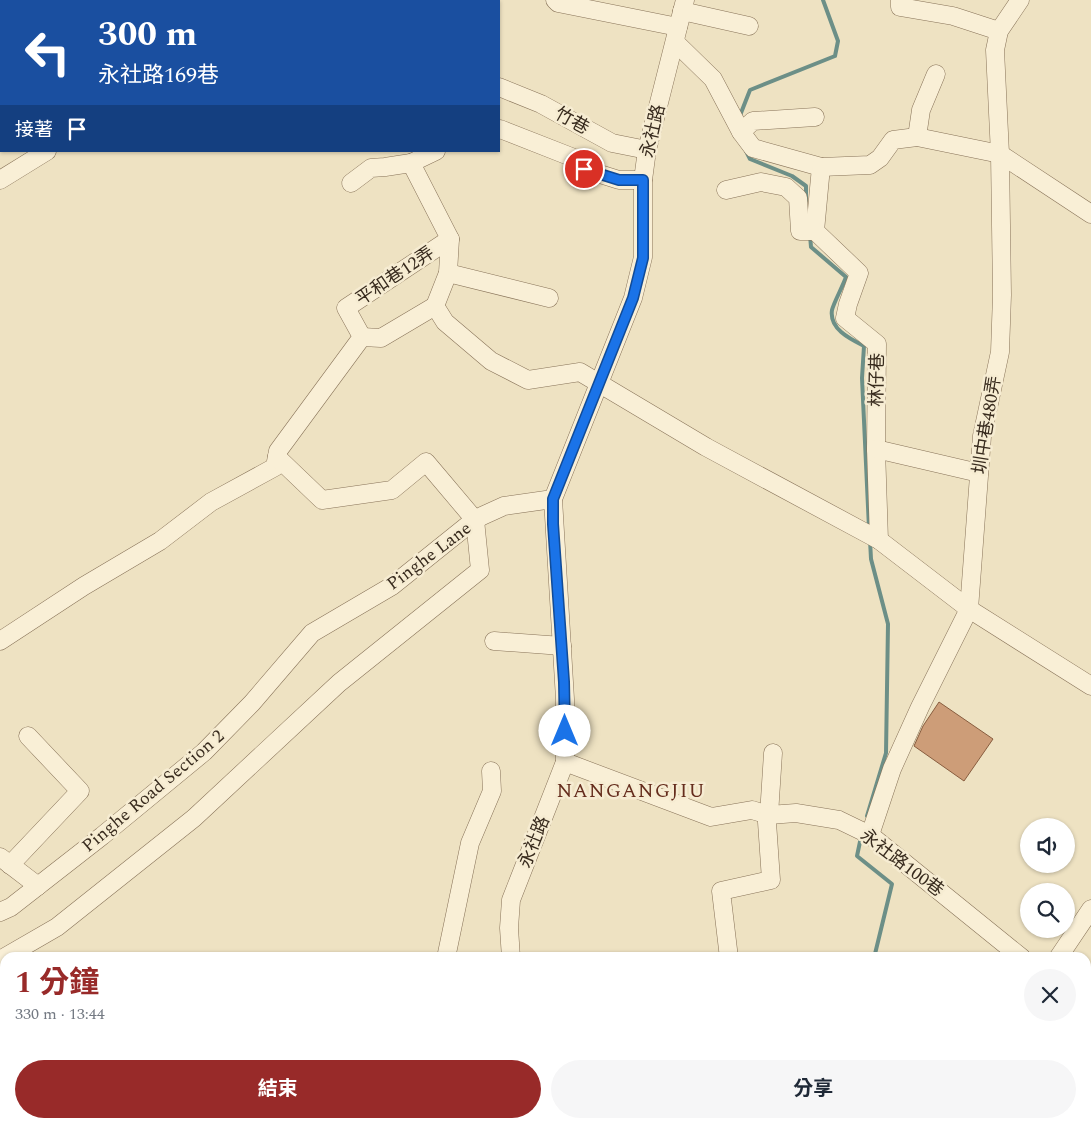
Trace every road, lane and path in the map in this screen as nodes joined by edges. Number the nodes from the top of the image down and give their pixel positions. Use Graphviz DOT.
graph roads {
  1 [pos="555,0"];
  2 [pos="900,0"];
  3 [pos="1020,0"];
  4 [pos="680,20"];
  5 [pos="749,26"];
  6 [pos="999,31"];
  7 [pos="936,74"];
  8 [pos="500,87"];
  9 [pos="815,117"];
  10 [pos="738,127"];
  11 [pos="500,128"];
  12 [pos="917,137"];
  13 [pos="647,150"];
  14 [pos="45,152"];
  15 [pos="434,152"];
  16 [pos="1000,154"];
  17 [pos="411,163"];
  18 [pos="820,167"];
  19 [pos="0,180"];
  20 [pos="643,180"];
  21 [pos="351,183"];
  22 [pos="726,190"];
  23 [pos="1091,214"];
  24 [pos="815,231"];
  25 [pos="450,239"];
  26 [pos="448,273"];
  27 [pos="549,298"];
  28 [pos="435,306"];
  29 [pos="362,336"];
  30 [pos="599,384"];
  31 [pos="876,449"];
  32 [pos="277,457"];
  33 [pos="979,473"];
  34 [pos="553,499"];
  35 [pos="475,520"];
  36 [pos="880,540"];
  37 [pos="969,609"];
  38 [pos="3,632"];
  39 [pos="312,633"];
  40 [pos="494,641"];
  41 [pos="562,646"];
  42 [pos="1091,686"];
  43 [pos="28,736"];
  44 [pos="773,753"];
  45 [pos="565,762"];
  46 [pos="491,771"];
  47 [pos="769,814"];
  48 [pos="870,835"];
  49 [pos="5,861"];
  50 [pos="38,886"];
  51 [pos="1091,909"];
  52 [pos="0,912"];
  53 [pos="14,952"];
  54 [pos="447,952"];
  55 [pos="511,952"];
  56 [pos="728,952"];
  57 [pos="1015,952"];
  58 [pos="1062,952"];
  1 -- 4 [label="street"];
  2 -- 6 [label="street"];
  3 -- 6 [label="street, 圳中巷480弄"];
  4 -- 5 [label="street"];
  4 -- 10 [label="street"];
  4 -- 13 [label="street, 永社路"];
  6 -- 16 [label="street, 圳中巷480弄"];
  7 -- 12 [label="street"];
  8 -- 13 [label="street, 竹巷"];
  9 -- 10 [label="street"];
  10 -- 18 [label="street"];
  11 -- 20 [label="street"];
  12 -- 16 [label="street"];
  12 -- 18 [label="street"];
  13 -- 20 [label="street, 永社路"];
  14 -- 19 [label="street"];
  15 -- 17 [label="street"];
  16 -- 23 [label="street"];
  16 -- 33 [label="street, 圳中巷480弄"];
  17 -- 21 [label="street"];
  17 -- 25 [label="street, 平和巷12弄"];
  18 -- 24 [label="street"];
  20 -- 30 [label="street, 永社路"];
  22 -- 24 [label="street"];
  24 -- 31 [label="street, 林仔巷"];
  25 -- 26 [label="street"];
  25 -- 29 [label="street, 平和巷12弄"];
  26 -- 27 [label="street"];
  26 -- 28 [label="street"];
  28 -- 29 [label="street"];
  28 -- 30 [label="street"];
  29 -- 32 [label="street"];
  30 -- 34 [label="street, 永社路"];
  30 -- 36 [label="street"];
  31 -- 33 [label="street"];
  31 -- 36 [label="street, 林仔巷"];
  32 -- 35 [label="street"];
  32 -- 38 [label="street"];
  33 -- 37 [label="street, 圳中巷480弄"];
  34 -- 35 [label="street, Pinghe Lane"];
  34 -- 41 [label="street, 永社路"];
  35 -- 39 [label="street, Pinghe Lane"];
  35 -- 53 [label="street"];
  36 -- 37 [label="street"];
  37 -- 42 [label="street"];
  37 -- 48 [label="street, 圳中巷480弄"];
  39 -- 50 [label="street, Pinghe Road Section 2"];
  40 -- 41 [label="street"];
  41 -- 45 [label="street, 永社路"];
  43 -- 49 [label="street"];
  44 -- 47 [label="street"];
  45 -- 47 [label="street, 永社路100巷"];
  45 -- 55 [label="street, 永社路"];
  46 -- 54 [label="street"];
  47 -- 48 [label="street, 永社路100巷"];
  47 -- 56 [label="street"];
  48 -- 57 [label="street, 永社路100巷"];
  49 -- 50 [label="street"];
  50 -- 52 [label="street, Pinghe Road Section 2"];
  51 -- 58 [label="street"];
}
